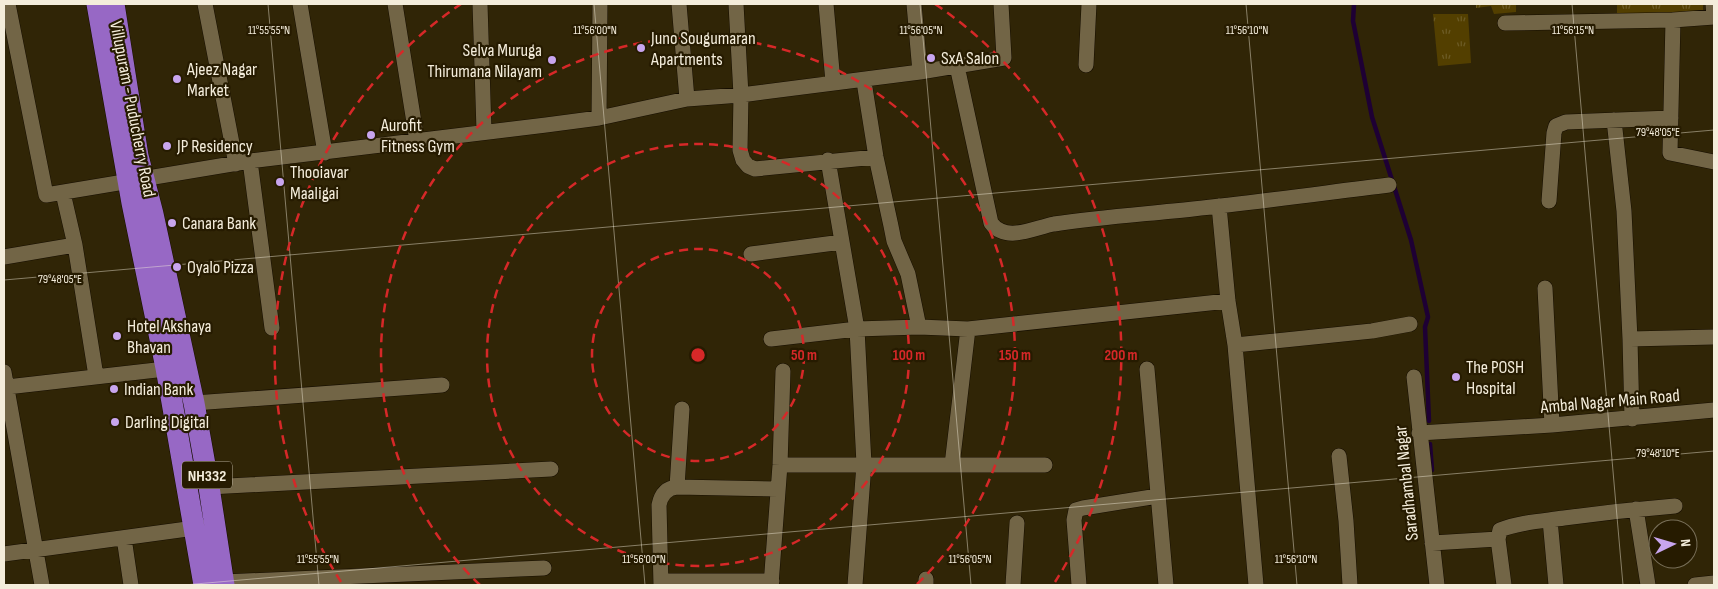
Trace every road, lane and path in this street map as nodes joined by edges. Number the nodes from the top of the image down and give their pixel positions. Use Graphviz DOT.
graph roads {
  1 [pos="8,4"];
  2 [pos="97,4"];
  3 [pos="114,4"];
  4 [pos="205,4"];
  5 [pos="300,4"];
  6 [pos="395,4"];
  7 [pos="480,4"];
  8 [pos="600,4"];
  9 [pos="679,4"];
  10 [pos="736,4"];
  11 [pos="826,4"];
  12 [pos="914,4"];
  13 [pos="1001,4"];
  14 [pos="1089,4"];
  15 [pos="1713,4"];
  16 [pos="1714,17"];
  17 [pos="1674,20"];
  18 [pos="1505,23"];
  19 [pos="1086,65"];
  20 [pos="957,66"];
  21 [pos="920,72"];
  22 [pos="833,82"];
  23 [pos="865,88"];
  24 [pos="741,95"];
  25 [pos="687,99"];
  26 [pos="599,118"];
  27 [pos="1671,118"];
  28 [pos="1614,120"];
  29 [pos="484,132"];
  30 [pos="417,141"];
  31 [pos="324,153"];
  32 [pos="876,157"];
  33 [pos="828,160"];
  34 [pos="243,162"];
  35 [pos="1714,162"];
  36 [pos="137,181"];
  37 [pos="1389,186"];
  38 [pos="63,193"];
  39 [pos="1549,201"];
  40 [pos="1219,206"];
  41 [pos="842,242"];
  42 [pos="75,245"];
  43 [pos="751,254"];
  44 [pos="4,258"];
  45 [pos="1545,288"];
  46 [pos="1228,301"];
  47 [pos="1410,324"];
  48 [pos="919,327"];
  49 [pos="272,328"];
  50 [pos="857,329"];
  51 [pos="968,329"];
  52 [pos="1714,337"];
  53 [pos="771,339"];
  54 [pos="1630,339"];
  55 [pos="1234,345"];
  56 [pos="176,367"];
  57 [pos="1147,369"];
  58 [pos="783,371"];
  59 [pos="4,372"];
  60 [pos="96,376"];
  61 [pos="1414,377"];
  62 [pos="442,386"];
  63 [pos="7,387"];
  64 [pos="194,403"];
  65 [pos="682,409"];
  66 [pos="1714,410"];
  67 [pos="1632,419"];
  68 [pos="1552,425"];
  69 [pos="1419,433"];
  70 [pos="1339,456"];
  71 [pos="864,464"];
  72 [pos="780,465"];
  73 [pos="952,465"];
  74 [pos="1045,465"];
  75 [pos="550,469"];
  76 [pos="209,487"];
  77 [pos="677,487"];
  78 [pos="778,489"];
  79 [pos="1158,496"];
  80 [pos="1675,506"];
  81 [pos="1636,509"];
  82 [pos="1550,520"];
  83 [pos="1017,523"];
  84 [pos="204,527"];
  85 [pos="124,538"];
  86 [pos="1498,539"];
  87 [pos="1432,543"];
  88 [pos="36,550"];
  89 [pos="4,554"];
  90 [pos="544,568"];
  91 [pos="412,580"];
  92 [pos="661,583"];
  93 [pos="772,583"];
  94 [pos="1714,583"];
  95 [pos="217,584"];
  96 [pos="42,585"];
  97 [pos="131,585"];
  98 [pos="855,585"];
  99 [pos="1013,585"];
  100 [pos="1079,585"];
  101 [pos="1166,585"];
  102 [pos="1256,585"];
  103 [pos="1350,585"];
  104 [pos="1437,585"];
  105 [pos="1504,585"];
  106 [pos="1556,585"];
  107 [pos="1648,585"];
  108 [pos="1696,585"];
  1 -- 38 [label="street"];
  2 -- 36 [label="highway, Villupuram - Puducherry Road"];
  3 -- 36 [label="highway, Villupuram - Puducherry Road"];
  4 -- 34 [label="street"];
  5 -- 31 [label="street"];
  6 -- 30 [label="street"];
  7 -- 29 [label="street"];
  8 -- 26 [label="street"];
  9 -- 25 [label="street"];
  10 -- 24 [label="street"];
  11 -- 22 [label="street"];
  12 -- 21 [label="street"];
  13 -- 20 [label="street"];
  14 -- 19 [label="street"];
  15 -- 16 [label="street"];
  16 -- 17 [label="street"];
  17 -- 18 [label="street"];
  17 -- 27 [label="street"];
  20 -- 21 [label="street"];
  20 -- 40 [label="street"];
  21 -- 22 [label="street"];
  22 -- 24 [label="street"];
  23 -- 32 [label="street"];
  24 -- 25 [label="street"];
  24 -- 33 [label="street"];
  25 -- 26 [label="street"];
  26 -- 29 [label="street"];
  27 -- 28 [label="street"];
  27 -- 35 [label="street"];
  28 -- 39 [label="street"];
  28 -- 54 [label="street"];
  29 -- 30 [label="street"];
  30 -- 31 [label="street"];
  31 -- 34 [label="street"];
  32 -- 33 [label="street"];
  32 -- 48 [label="street"];
  33 -- 41 [label="street"];
  34 -- 36 [label="street"];
  34 -- 49 [label="street"];
  36 -- 38 [label="street"];
  36 -- 56 [label="highway, Villupuram - Puducherry Road"];
  36 -- 56 [label="highway, Villupuram - Puducherry Road"];
  37 -- 40 [label="street"];
  38 -- 42 [label="street"];
  40 -- 46 [label="street"];
  41 -- 43 [label="street"];
  41 -- 50 [label="street"];
  42 -- 44 [label="street"];
  42 -- 60 [label="street"];
  45 -- 68 [label="street"];
  46 -- 51 [label="street"];
  46 -- 55 [label="street"];
  47 -- 55 [label="street"];
  48 -- 50 [label="street"];
  48 -- 51 [label="street"];
  50 -- 53 [label="street"];
  50 -- 71 [label="street"];
  51 -- 73 [label="street"];
  52 -- 54 [label="street"];
  54 -- 67 [label="street"];
  55 -- 102 [label="street"];
  56 -- 60 [label="street"];
  56 -- 64 [label="highway, NH332"];
  56 -- 84 [label="highway"];
  57 -- 79 [label="street"];
  58 -- 72 [label="street"];
  59 -- 63 [label="street"];
  60 -- 63 [label="street"];
  61 -- 69 [label="street, Saradhambal Nagar"];
  62 -- 64 [label="street"];
  63 -- 88 [label="street"];
  64 -- 76 [label="highway, NH332"];
  65 -- 77 [label="street"];
  66 -- 67 [label="street, Ambal Nagar Main Road"];
  67 -- 68 [label="street, Ambal Nagar Main Road"];
  68 -- 69 [label="street, Ambal Nagar Main Road"];
  69 -- 87 [label="street, Saradhambal Nagar"];
  70 -- 103 [label="street"];
  71 -- 72 [label="street"];
  71 -- 73 [label="street"];
  71 -- 98 [label="street"];
  72 -- 78 [label="street"];
  73 -- 74 [label="street"];
  75 -- 76 [label="street"];
  76 -- 84 [label="highway, NH332"];
  77 -- 78 [label="street"];
  77 -- 92 [label="street"];
  78 -- 93 [label="street"];
  79 -- 100 [label="street"];
  79 -- 101 [label="street"];
  80 -- 81 [label="street"];
  81 -- 82 [label="street"];
  81 -- 107 [label="street"];
  82 -- 86 [label="street"];
  82 -- 106 [label="street"];
  83 -- 99 [label="street"];
  84 -- 85 [label="street"];
  84 -- 95 [label="highway, NH332"];
  85 -- 88 [label="street"];
  85 -- 97 [label="street"];
  86 -- 87 [label="street"];
  86 -- 105 [label="street"];
  87 -- 104 [label="street, Saradhambal Nagar"];
  88 -- 89 [label="street"];
  88 -- 96 [label="street"];
  90 -- 91 [label="street"];
  91 -- 95 [label="street"];
  92 -- 93 [label="street"];
  94 -- 108 [label="street"];
}
